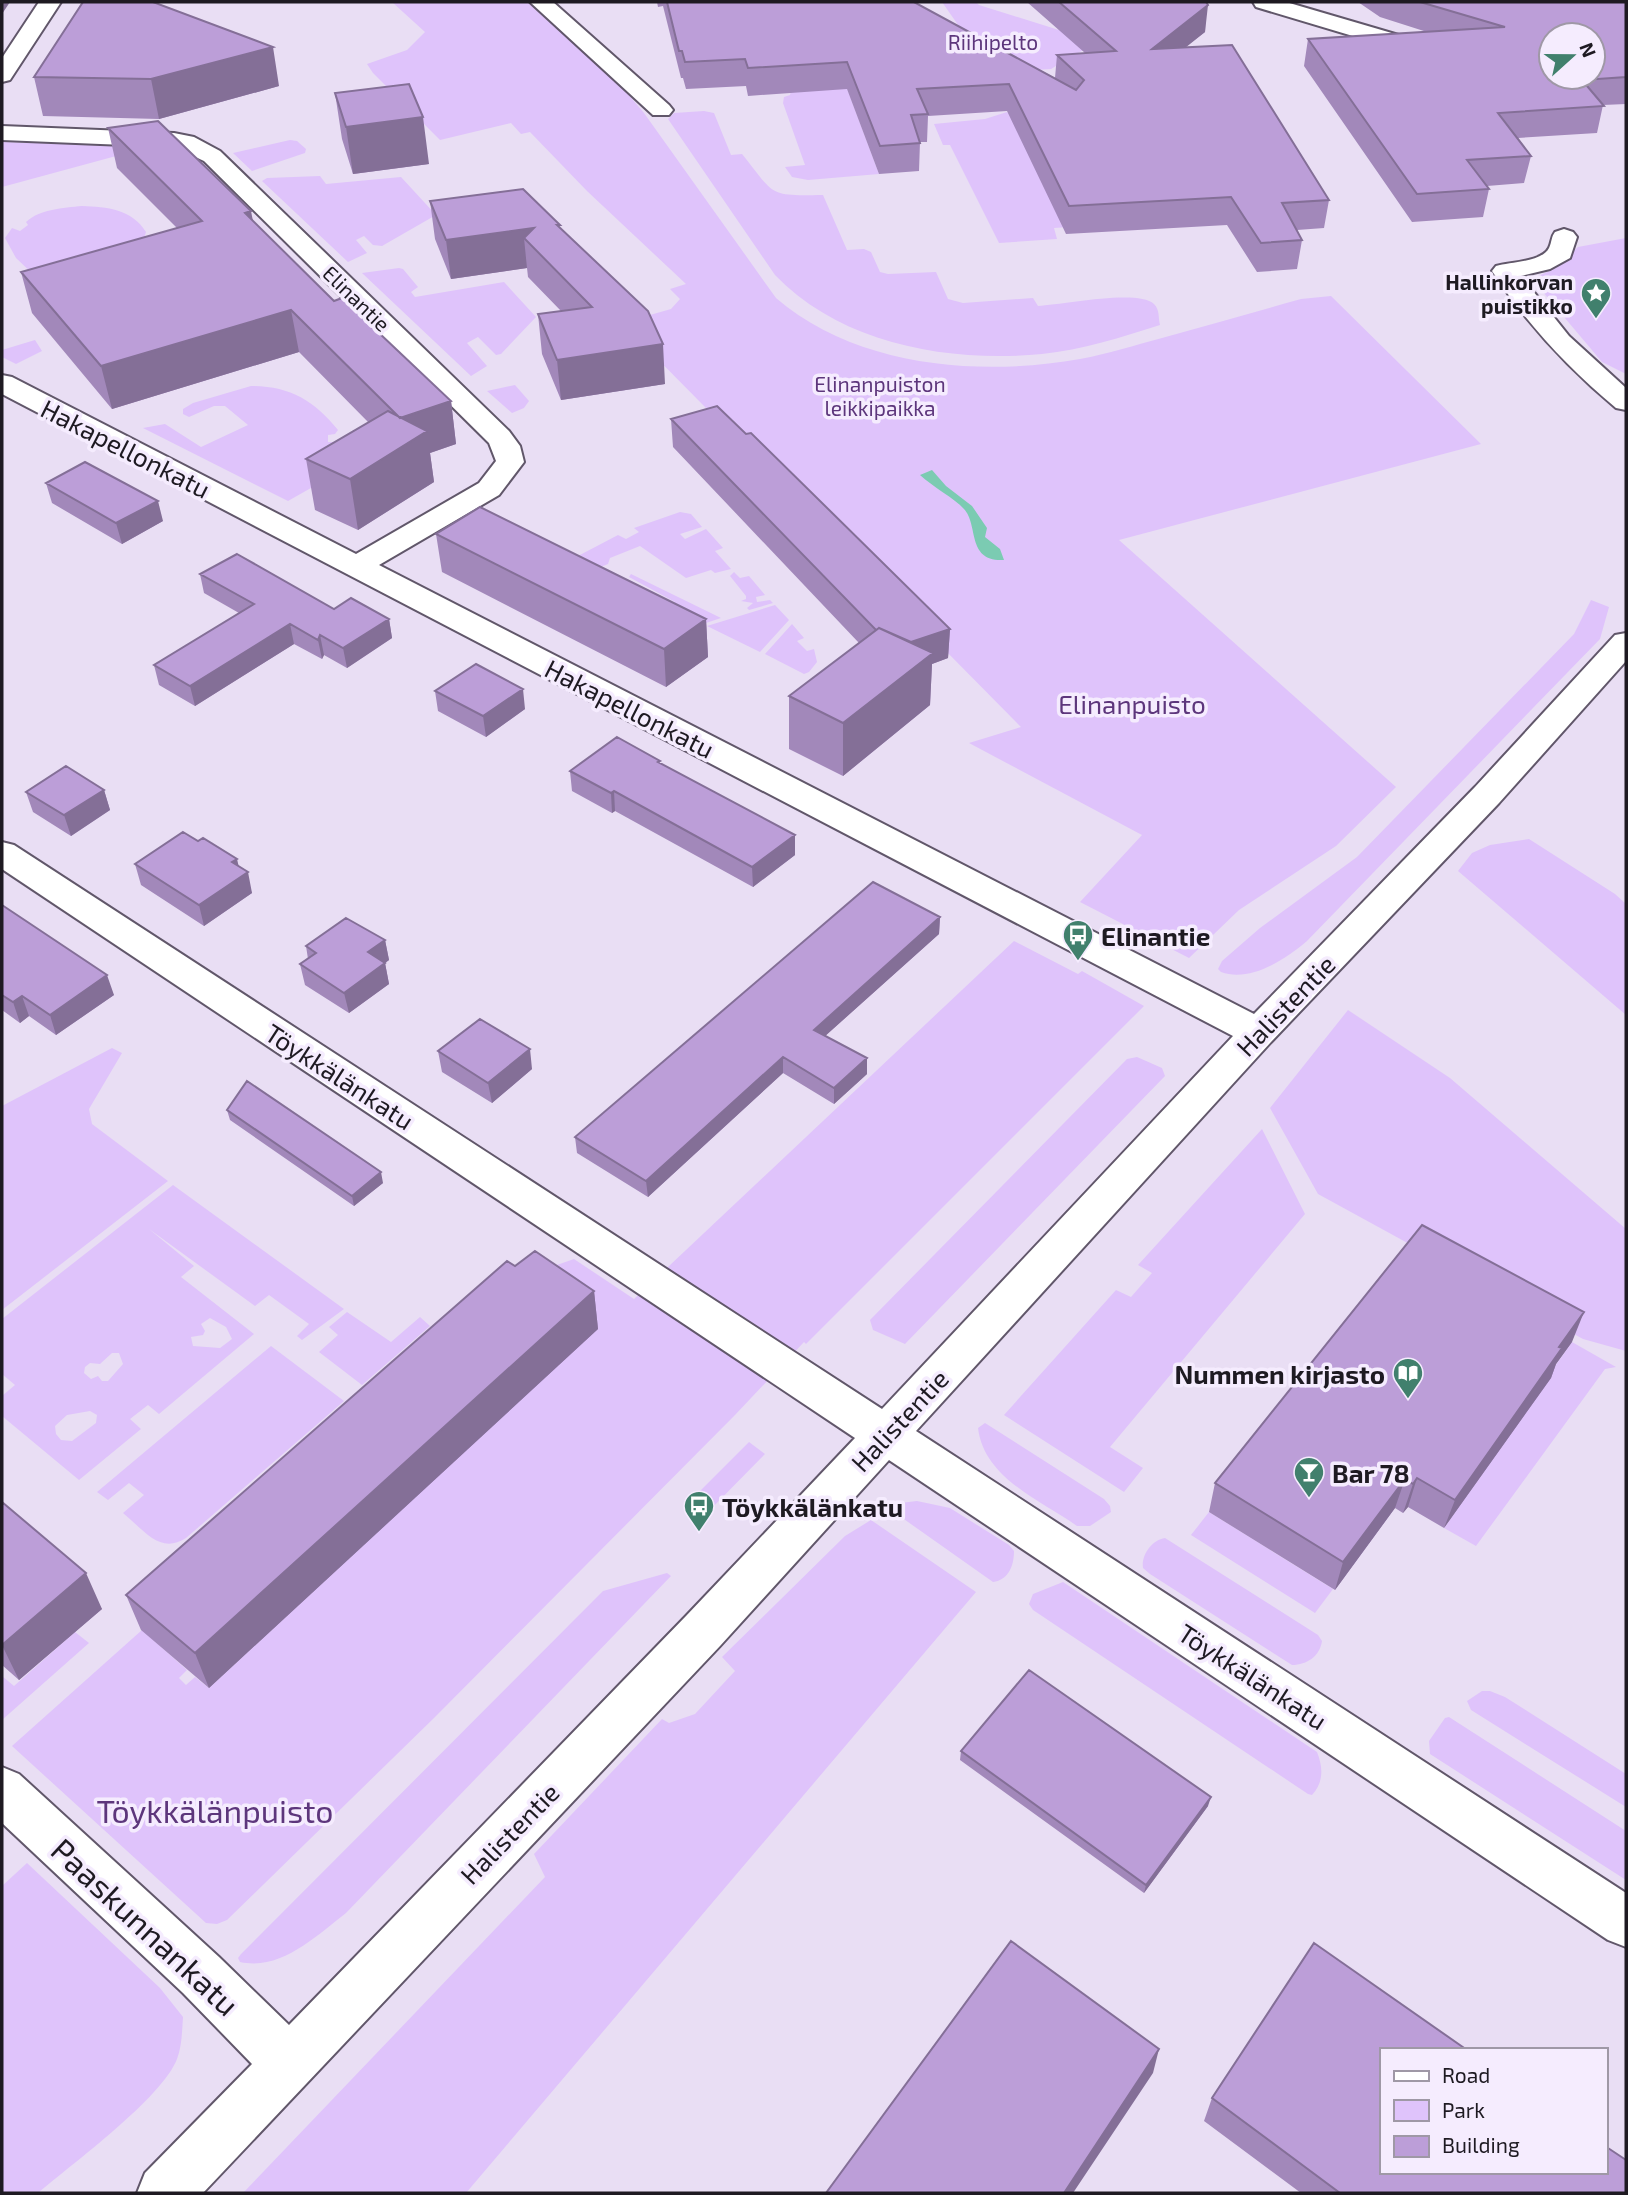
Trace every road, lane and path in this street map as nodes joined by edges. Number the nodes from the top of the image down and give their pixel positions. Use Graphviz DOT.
graph roads {
  1 [pos="50,2"];
  2 [pos="541,2"];
  3 [pos="1264,2"];
  4 [pos="1411,46"];
  5 [pos="2,75"];
  6 [pos="661,110"];
  7 [pos="2,133"];
  8 [pos="1564,237"];
  9 [pos="2,383"];
  10 [pos="1626,402"];
  11 [pos="356,566"];
  12 [pos="1626,642"];
  13 [pos="2,853"];
  14 [pos="1258,1033"];
  15 [pos="887,1435"];
  16 [pos="2,1790"];
  17 [pos="1626,1922"];
  18 [pos="289,2063"];
  19 [pos="165,2193"];
  1 -- 5 [label="street"];
  2 -- 6 [label="street"];
  3 -- 4 [label="street"];
  7 -- 11 [label="street, Elinantie"];
  8 -- 10 [label="street"];
  9 -- 11 [label="street, Hakapellonkatu"];
  11 -- 14 [label="street, Hakapellonkatu"];
  12 -- 14 [label="street, Halistentie"];
  13 -- 15 [label="street, Töykkälänkatu"];
  14 -- 15 [label="street, Halistentie"];
  15 -- 17 [label="street, Töykkälänkatu"];
  15 -- 18 [label="street, Halistentie"];
  16 -- 18 [label="street, Paaskunnankatu"];
  18 -- 19 [label="street, Halistentie"];
}
